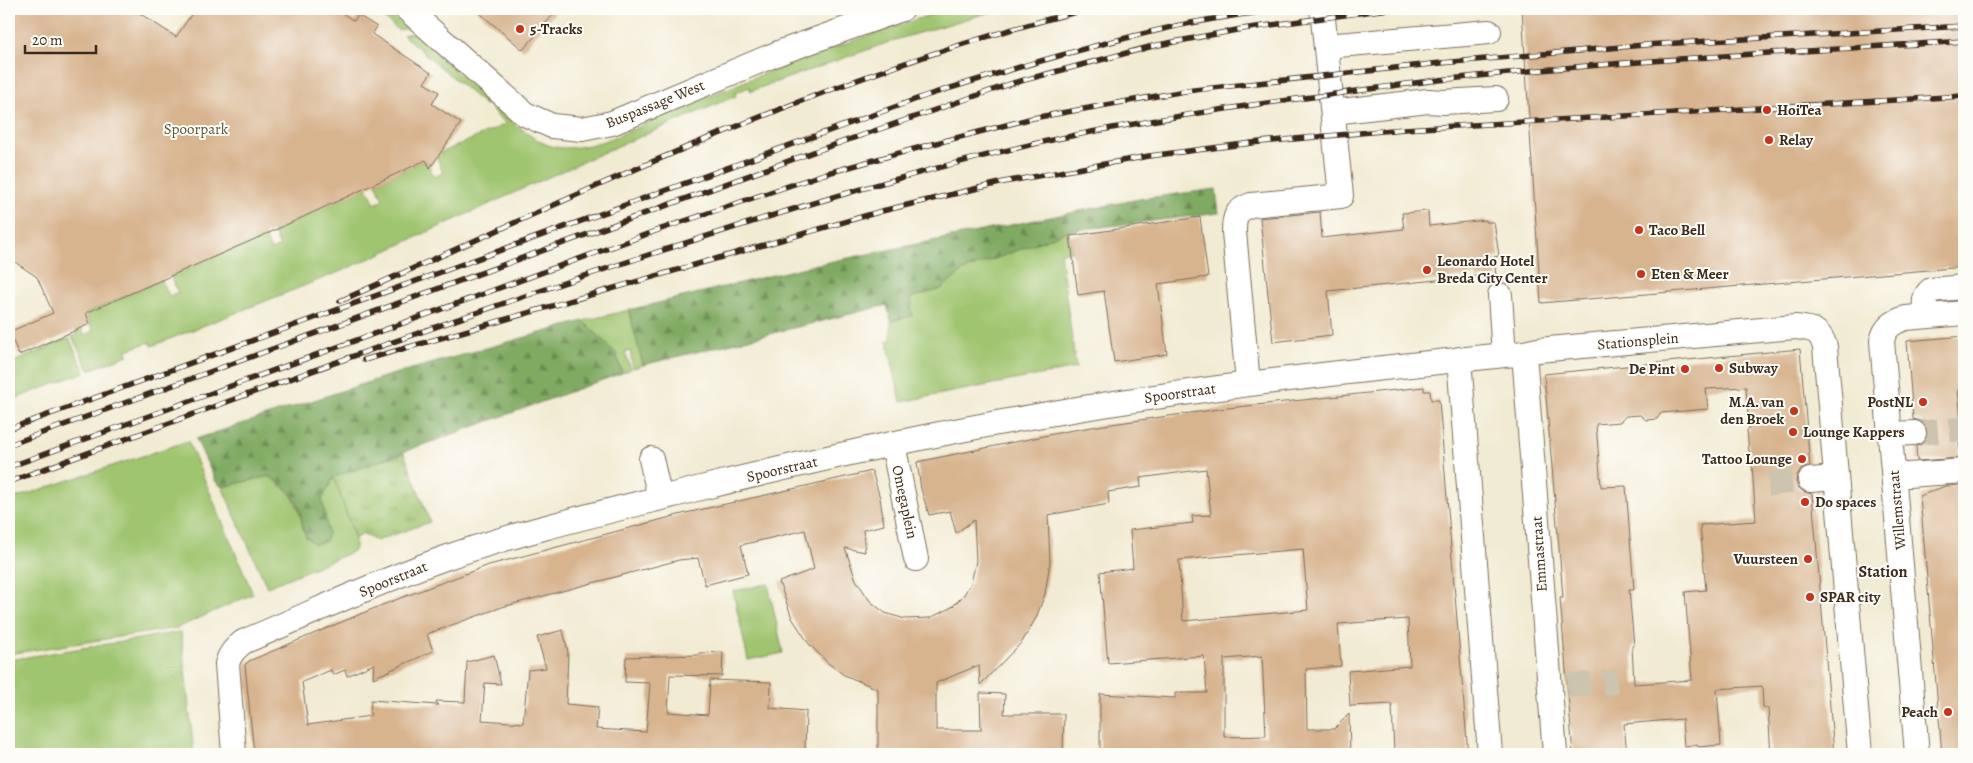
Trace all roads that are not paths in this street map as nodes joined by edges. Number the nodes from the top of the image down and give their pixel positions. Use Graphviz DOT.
graph roads {
  1 [pos="407,9"];
  2 [pos="902,9"];
  3 [pos="1322,9"];
  4 [pos="1489,32"];
  5 [pos="1326,46"];
  6 [pos="1496,99"];
  7 [pos="1333,112"];
  8 [pos="1964,287"];
  9 [pos="1500,295"];
  10 [pos="1964,313"];
  11 [pos="1926,316"];
  12 [pos="1514,354"];
  13 [pos="1459,359"];
  14 [pos="1248,384"];
  15 [pos="1914,433"];
  16 [pos="1890,434"];
  17 [pos="893,444"];
  18 [pos="651,459"];
  19 [pos="1964,471"];
  20 [pos="1894,476"];
  21 [pos="1836,478"];
  22 [pos="1810,480"];
  23 [pos="660,498"];
  24 [pos="916,559"];
  25 [pos="234,754"];
  26 [pos="1490,754"];
  27 [pos="1555,754"];
  28 [pos="1860,754"];
  29 [pos="1917,754"];
  1 -- 2 [label="street, Buspassage West"];
  3 -- 5 [label="street"];
  4 -- 5 [label="street"];
  5 -- 7 [label="street"];
  6 -- 7 [label="street"];
  7 -- 14 [label="street"];
  8 -- 11 [label="street"];
  9 -- 12 [label="street, Emmastraat"];
  10 -- 11 [label="street"];
  11 -- 16 [label="street, Willemstraat"];
  12 -- 13 [label="street, Stationsplein"];
  12 -- 21 [label="street, Stationsplein"];
  12 -- 27 [label="street, Emmastraat"];
  13 -- 14 [label="street, Spoorstraat"];
  13 -- 26 [label="street"];
  14 -- 17 [label="street, Spoorstraat"];
  15 -- 16 [label="street"];
  16 -- 20 [label="street, Willemstraat"];
  17 -- 23 [label="street, Spoorstraat"];
  17 -- 24 [label="street, Omegaplein"];
  18 -- 23 [label="street"];
  19 -- 20 [label="street"];
  20 -- 29 [label="street, Willemstraat"];
  21 -- 22 [label="street"];
  21 -- 28 [label="street"];
  23 -- 25 [label="street, Spoorstraat"];
}
